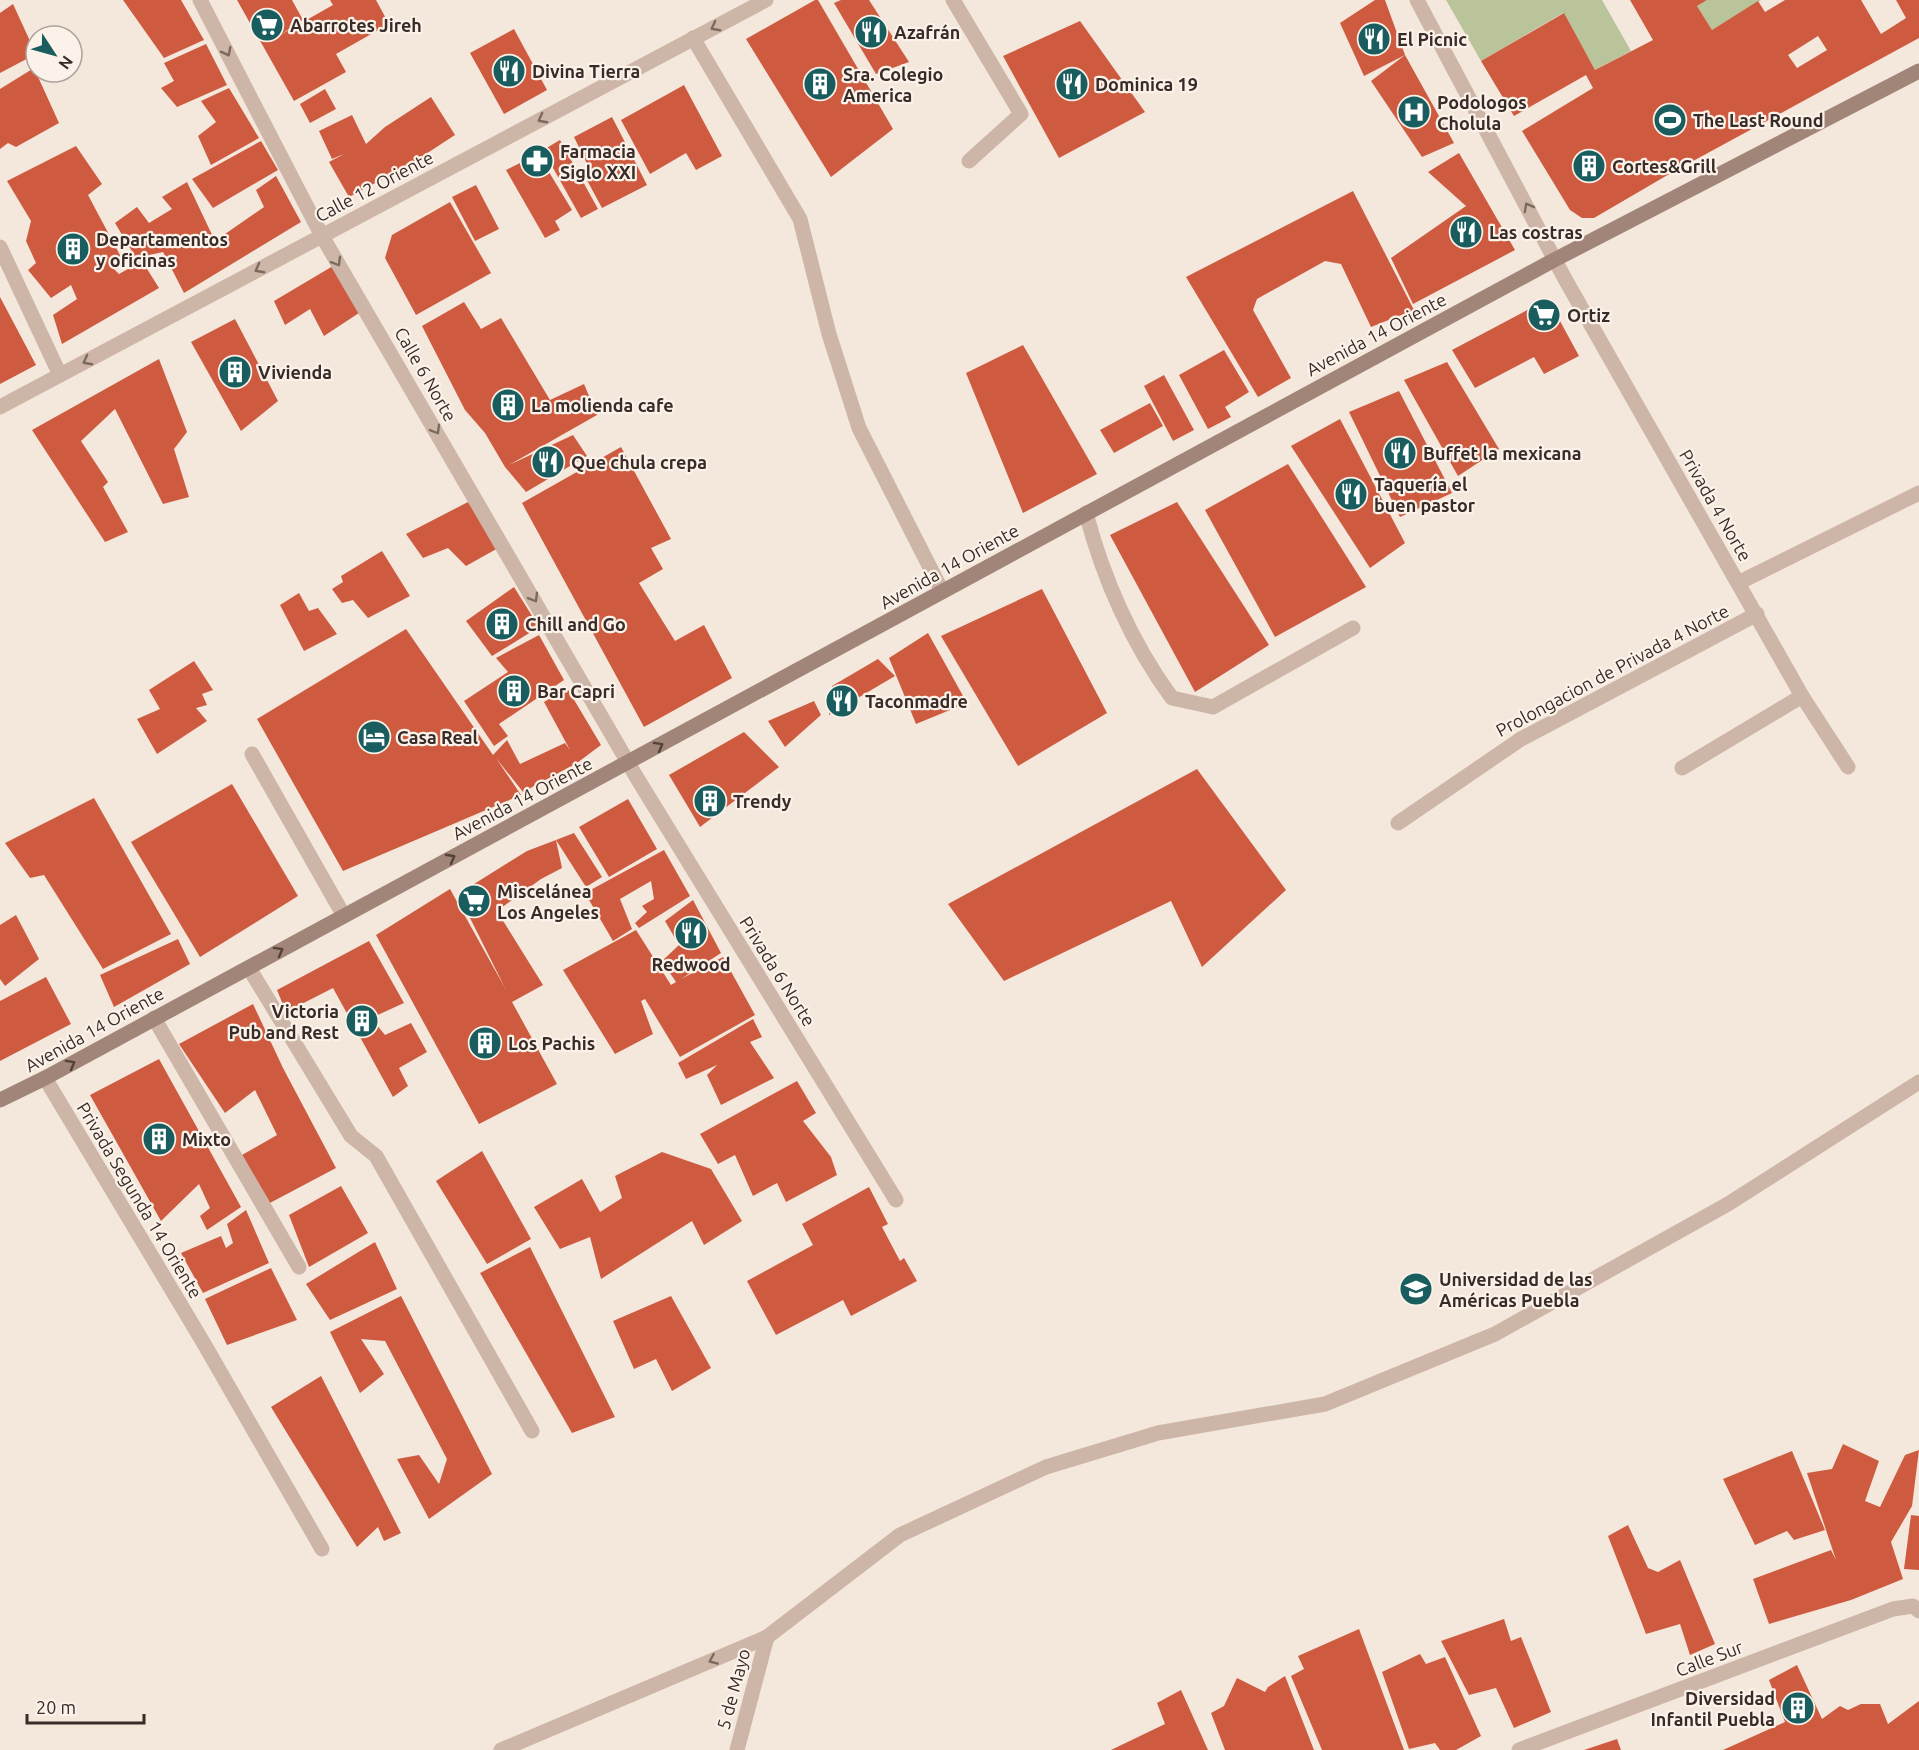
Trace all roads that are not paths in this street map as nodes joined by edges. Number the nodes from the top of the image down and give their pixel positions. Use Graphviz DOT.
graph roads {
  1 [pos="200,0"];
  2 [pos="766,0"];
  3 [pos="953,0"];
  4 [pos="1417,0"];
  5 [pos="693,38"];
  6 [pos="1919,71"];
  7 [pos="969,161"];
  8 [pos="322,236"];
  9 [pos="0,247"];
  10 [pos="1556,259"];
  11 [pos="60,375"];
  12 [pos="0,407"];
  13 [pos="1919,493"];
  14 [pos="1086,513"];
  15 [pos="1738,583"];
  16 [pos="942,591"];
  17 [pos="1757,614"];
  18 [pos="1353,628"];
  19 [pos="1802,696"];
  20 [pos="252,754"];
  21 [pos="628,762"];
  22 [pos="1848,767"];
  23 [pos="1682,768"];
  24 [pos="1398,823"];
  25 [pos="344,916"];
  26 [pos="249,968"];
  27 [pos="154,1018"];
  28 [pos="45,1078"];
  29 [pos="1919,1082"];
  30 [pos="0,1100"];
  31 [pos="896,1200"];
  32 [pos="299,1268"];
  33 [pos="532,1431"];
  34 [pos="322,1550"];
  35 [pos="1916,1609"];
  36 [pos="767,1637"];
  37 [pos="501,1750"];
  38 [pos="737,1750"];
  39 [pos="1519,1750"];
  1 -- 8 [label="street, Calle 6 Norte, one-way"];
  2 -- 5 [label="street, Calle 12 Oriente, one-way"];
  3 -- 7 [label="street"];
  10 -- 4 [label="street, Privada 4 Norte, one-way"];
  5 -- 8 [label="street, Calle 12 Oriente, one-way"];
  5 -- 16 [label="street"];
  6 -- 10 [label="main road, Avenida 14 Oriente"];
  8 -- 11 [label="street, Calle 12 Oriente, one-way"];
  8 -- 21 [label="street, Calle 6 Norte, one-way"];
  9 -- 11 [label="street"];
  10 -- 14 [label="main road, Avenida 14 Oriente"];
  10 -- 15 [label="street, Privada 4 Norte"];
  11 -- 12 [label="street, Calle 12 Oriente"];
  13 -- 15 [label="street, Prolongacion de Privada 4 Norte"];
  14 -- 16 [label="main road, Avenida 14 Oriente"];
  14 -- 18 [label="street"];
  15 -- 17 [label="street, Privada 4 Norte"];
  21 -- 16 [label="main road, Avenida 14 Oriente, one-way"];
  17 -- 19 [label="street, Privada 4 Norte"];
  17 -- 24 [label="street, Prolongacion de Privada 4 Norte"];
  19 -- 22 [label="street, Privada 4 Norte"];
  19 -- 23 [label="street"];
  20 -- 25 [label="street"];
  25 -- 21 [label="main road, Avenida 14 Oriente, one-way"];
  21 -- 31 [label="street, Privada 6 Norte"];
  26 -- 25 [label="main road, Avenida 14 Oriente, one-way"];
  26 -- 27 [label="main road, Avenida 14 Oriente"];
  26 -- 33 [label="street"];
  28 -- 27 [label="main road, Avenida 14 Oriente, one-way"];
  27 -- 32 [label="street"];
  28 -- 30 [label="main road, Avenida 14 Oriente"];
  28 -- 34 [label="street, Privada Segunda 14 Oriente"];
  29 -- 36 [label="street"];
  35 -- 39 [label="street, Calle Sur"];
  36 -- 37 [label="street, one-way"];
  36 -- 38 [label="street, 5 de Mayo"];
}
